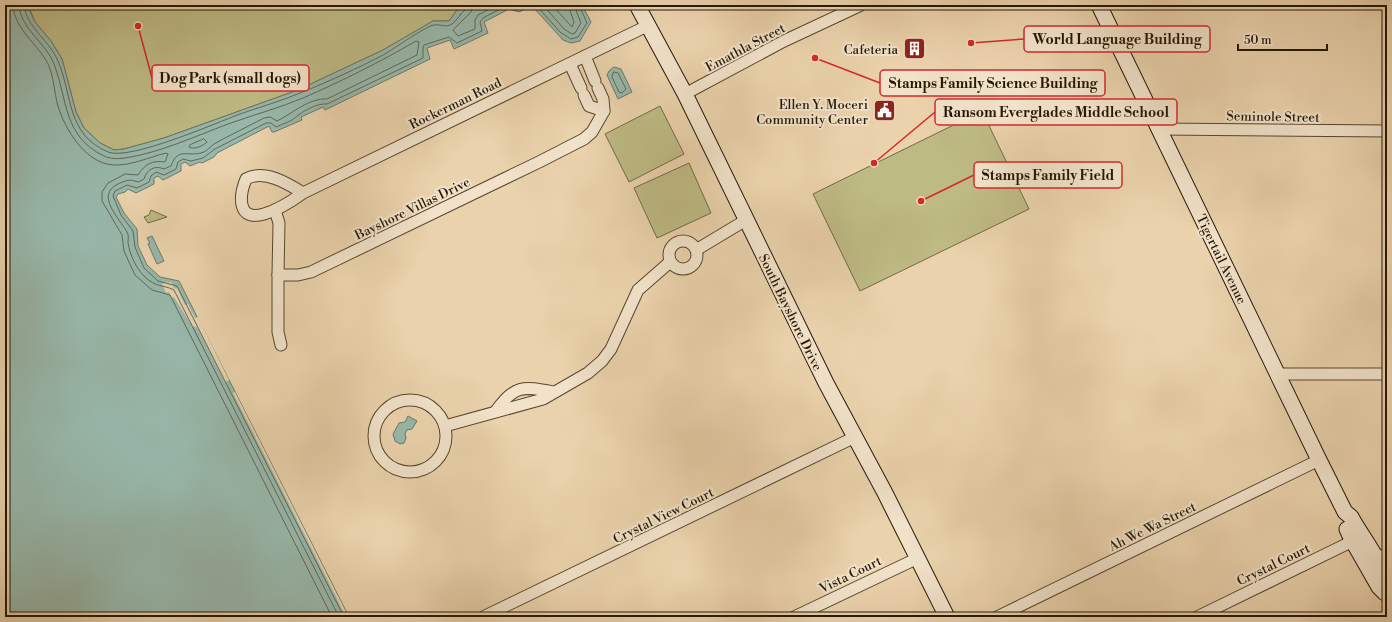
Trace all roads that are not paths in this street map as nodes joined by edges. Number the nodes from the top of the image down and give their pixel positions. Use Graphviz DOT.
graph roads {
  1 [pos="637,5"];
  2 [pos="861,5"];
  3 [pos="1100,5"];
  4 [pos="649,25"];
  5 [pos="585,56"];
  6 [pos="570,64"];
  7 [pos="685,94"];
  8 [pos="604,112"];
  9 [pos="1159,130"];
  10 [pos="1387,131"];
  11 [pos="303,192"];
  12 [pos="275,210"];
  13 [pos="746,220"];
  14 [pos="696,250"];
  15 [pos="670,262"];
  16 [pos="278,275"];
  17 [pos="281,345"];
  18 [pos="1278,374"];
  19 [pos="1387,374"];
  20 [pos="553,392"];
  21 [pos="496,411"];
  22 [pos="445,426"];
  23 [pos="855,437"];
  24 [pos="1319,460"];
  25 [pos="1357,539"];
  26 [pos="918,558"];
  27 [pos="1377,559"];
  28 [pos="1386,595"];
  29 [pos="483,617"];
  30 [pos="794,617"];
  31 [pos="947,617"];
  32 [pos="997,617"];
  33 [pos="1197,617"];
  1 -- 4 [label="main road, South Bayshore Drive"];
  2 -- 7 [label="street, Emathla Street"];
  3 -- 9 [label="main road, Tigertail Avenue"];
  4 -- 5 [label="street, Rockerman Road"];
  4 -- 7 [label="main road, South Bayshore Drive"];
  5 -- 6 [label="street, Rockerman Road"];
  5 -- 8 [label="street"];
  6 -- 8 [label="street"];
  6 -- 11 [label="street, Rockerman Road"];
  7 -- 13 [label="main road, South Bayshore Drive"];
  8 -- 16 [label="street, Bayshore Villas Drive"];
  9 -- 10 [label="street, Seminole Street"];
  9 -- 18 [label="main road, Tigertail Avenue"];
  11 -- 12 [label="street, Rockerman Road"];
  11 -- 12 [label="street"];
  12 -- 16 [label="street"];
  13 -- 14 [label="street"];
  13 -- 23 [label="main road, South Bayshore Drive"];
  14 -- 15 [label="street"];
  14 -- 15 [label="street"];
  15 -- 20 [label="street"];
  16 -- 17 [label="street"];
  18 -- 19 [label="street"];
  18 -- 24 [label="main road, Tigertail Avenue"];
  20 -- 21 [label="street"];
  20 -- 21 [label="street"];
  21 -- 22 [label="street"];
  22 -- 22 [label="street"];
  23 -- 26 [label="main road, South Bayshore Drive"];
  23 -- 29 [label="street, Crystal View Court"];
  24 -- 25 [label="main road, Tigertail Avenue"];
  24 -- 32 [label="street, Ah We Wa Street"];
  25 -- 27 [label="main road, Tigertail Avenue"];
  25 -- 33 [label="street, Crystal Court"];
  26 -- 30 [label="street, Vista Court"];
  26 -- 31 [label="main road, South Bayshore Drive"];
  27 -- 28 [label="main road, Tigertail Avenue"];
}
